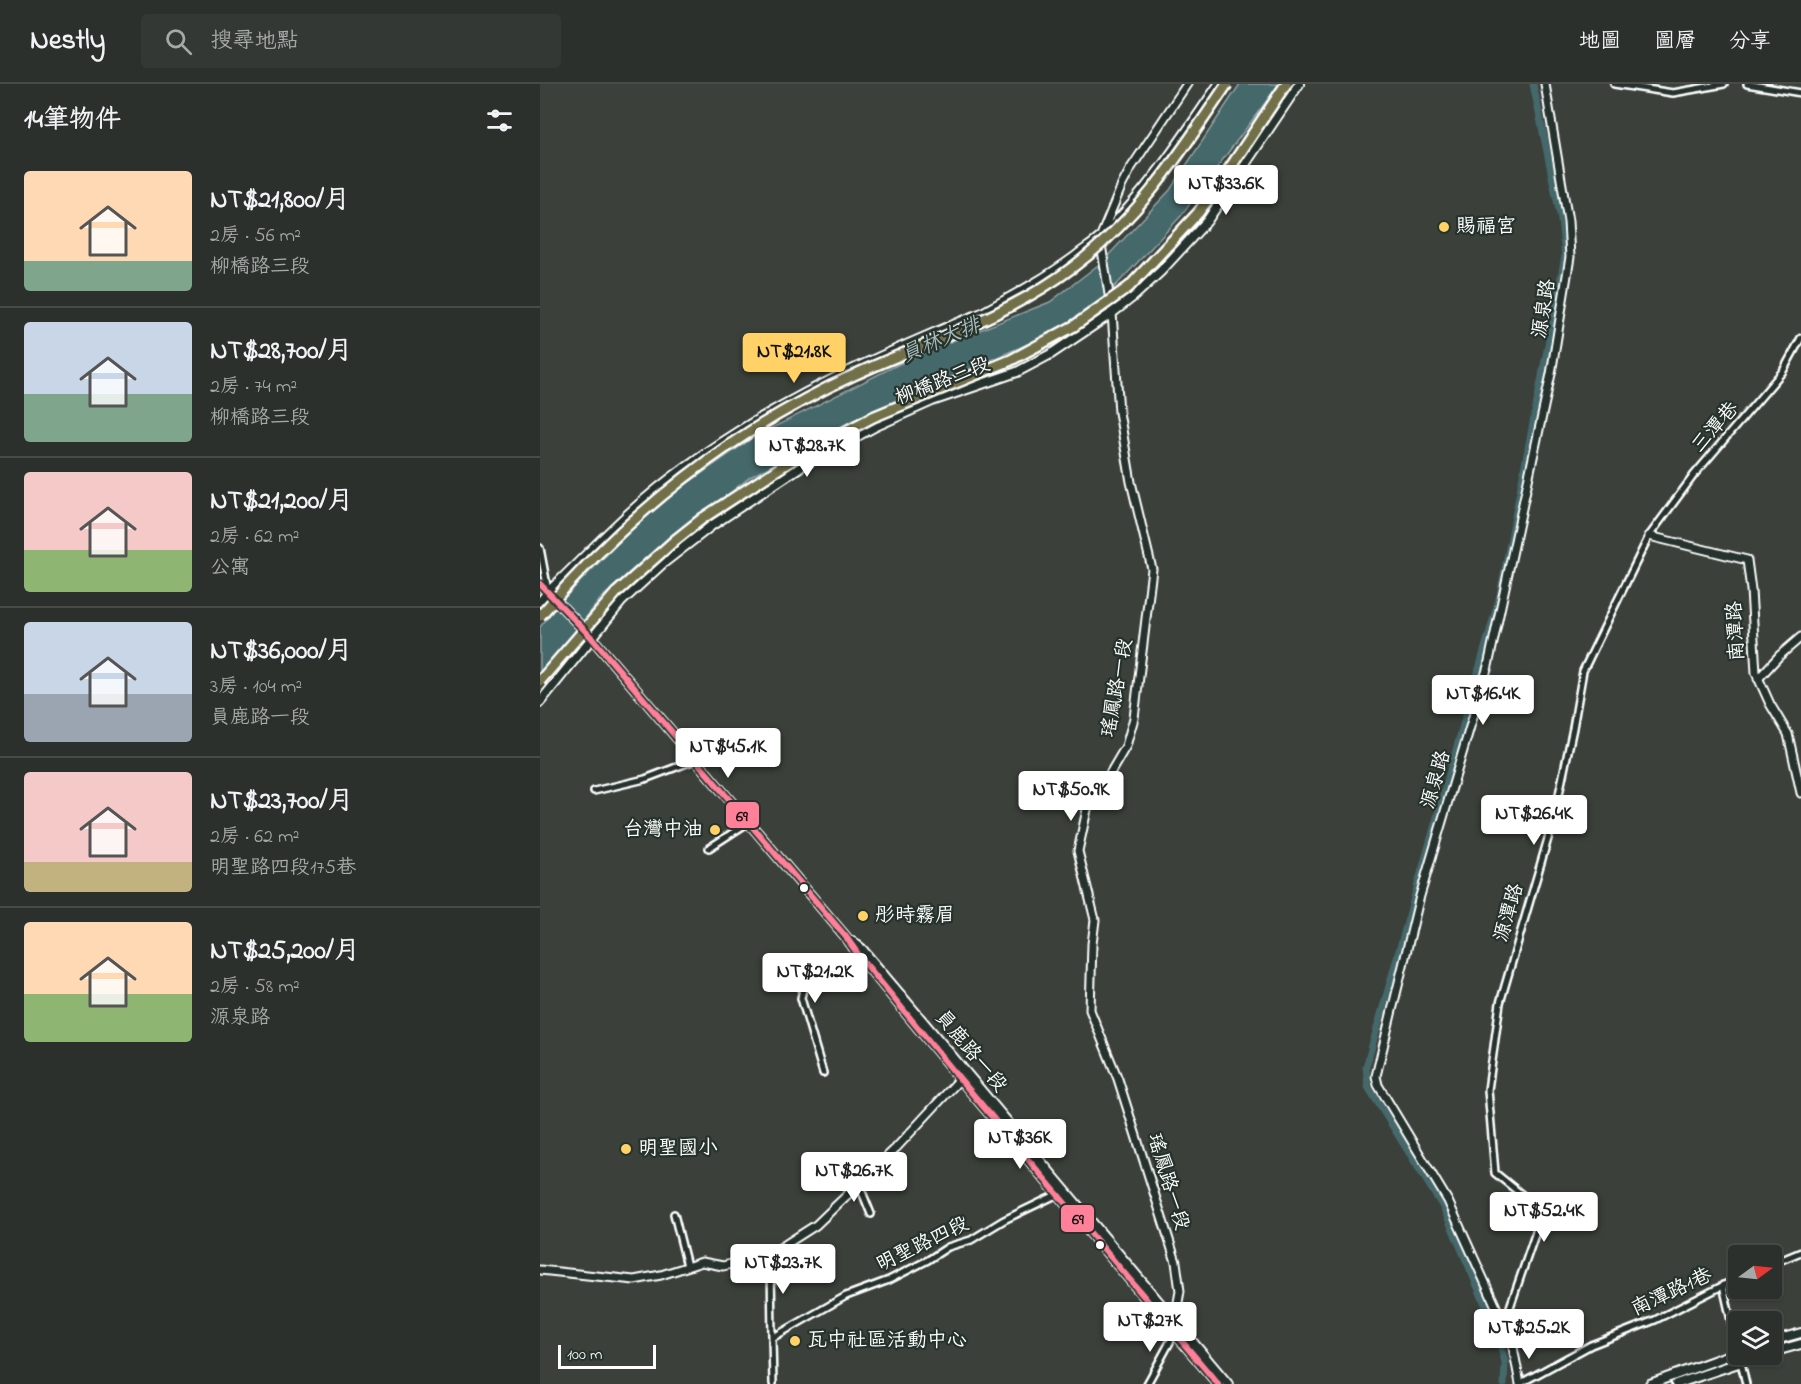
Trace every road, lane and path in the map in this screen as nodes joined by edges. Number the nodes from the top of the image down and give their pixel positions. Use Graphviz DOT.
graph roads {
  1 [pos="1188,84"];
  2 [pos="1219,84"];
  3 [pos="1227,84"];
  4 [pos="1286,84"];
  5 [pos="1299,84"];
  6 [pos="1545,84"];
  7 [pos="1614,84"];
  8 [pos="1724,84"];
  9 [pos="1747,84"];
  10 [pos="1801,93"];
  11 [pos="1100,238"];
  12 [pos="1112,313"];
  13 [pos="1801,338"];
  14 [pos="1648,536"];
  15 [pos="540,548"];
  16 [pos="540,584"];
  17 [pos="548,592"];
  18 [pos="540,602"];
  19 [pos="540,616"];
  20 [pos="1801,637"];
  21 [pos="592,638"];
  22 [pos="1758,679"];
  23 [pos="540,681"];
  24 [pos="540,702"];
  25 [pos="695,760"];
  26 [pos="594,790"];
  27 [pos="1801,793"];
  28 [pos="748,822"];
  29 [pos="709,848"];
  30 [pos="846,937"];
  31 [pos="860,957"];
  32 [pos="823,1073"];
  33 [pos="960,1079"];
  34 [pos="858,1182"];
  35 [pos="1061,1192"];
  36 [pos="674,1214"];
  37 [pos="871,1214"];
  38 [pos="1801,1252"];
  39 [pos="769,1255"];
  40 [pos="1782,1260"];
  41 [pos="687,1266"];
  42 [pos="540,1270"];
  43 [pos="1728,1283"];
  44 [pos="1723,1285"];
  45 [pos="1729,1311"];
  46 [pos="1175,1320"];
  47 [pos="1174,1330"];
  48 [pos="1801,1333"];
  49 [pos="772,1338"];
  50 [pos="1782,1338"];
  51 [pos="1512,1342"];
  52 [pos="1801,1344"];
  53 [pos="1782,1349"];
  54 [pos="1728,1360"];
  55 [pos="1728,1361"];
  56 [pos="1742,1365"];
  57 [pos="773,1384"];
  58 [pos="1147,1384"];
  59 [pos="1218,1384"];
  60 [pos="1228,1384"];
  61 [pos="1519,1384"];
  62 [pos="1650,1384"];
  63 [pos="1676,1384"];
  64 [pos="1746,1384"];
  1 -- 11 [label="street"];
  2 -- 11 [label="main road"];
  3 -- 19 [label="highway, bridge"];
  4 -- 23 [label="highway, bridge"];
  5 -- 12 [label="main road, 柳橋路三段"];
  6 -- 51 [label="street, 源泉路"];
  7 -- 8 [label="street"];
  9 -- 10 [label="street"];
  11 -- 12 [label="street, 瑤鳳路一段"];
  11 -- 17 [label="main road"];
  12 -- 21 [label="main road, 柳橋路三段"];
  12 -- 46 [label="street, 瑤鳳路一段"];
  13 -- 14 [label="street, 三潭巷"];
  14 -- 22 [label="street, 南潭路"];
  14 -- 51 [label="street, 源潭路"];
  15 -- 17 [label="street"];
  16 -- 17 [label="main road, 員鹿路一段"];
  17 -- 18 [label="main road"];
  17 -- 21 [label="main road, 員鹿路一段"];
  20 -- 22 [label="street"];
  21 -- 24 [label="main road, 柳橋路三段"];
  21 -- 25 [label="main road, 員鹿路一段"];
  22 -- 27 [label="street, 南潭路"];
  25 -- 26 [label="street"];
  25 -- 28 [label="main road, 員鹿路一段"];
  28 -- 29 [label="street"];
  28 -- 30 [label="main road, 員鹿路一段"];
  30 -- 31 [label="main road, 員鹿路一段"];
  30 -- 35 [label="main road, 員鹿路一段"];
  31 -- 32 [label="street"];
  31 -- 33 [label="main road, 員鹿路一段"];
  33 -- 34 [label="street"];
  33 -- 35 [label="main road, 員鹿路一段"];
  34 -- 37 [label="street"];
  34 -- 39 [label="street"];
  35 -- 46 [label="main road, 員鹿路一段"];
  35 -- 47 [label="main road, 員鹿路一段"];
  35 -- 49 [label="street, 明聖路四段"];
  36 -- 41 [label="street"];
  38 -- 40 [label="street"];
  39 -- 41 [label="street"];
  39 -- 49 [label="street"];
  41 -- 42 [label="street"];
  43 -- 44 [label="street, 南潭路1巷"];
  44 -- 45 [label="street"];
  44 -- 61 [label="street, 南潭路1巷"];
  46 -- 47 [label="street, 瑤鳳路一段"];
  46 -- 60 [label="main road, 員鹿路一段"];
  47 -- 58 [label="street"];
  47 -- 59 [label="main road, 員鹿路一段"];
  48 -- 50 [label="main road"];
  49 -- 57 [label="street"];
  51 -- 61 [label="street, 源泉路"];
  52 -- 53 [label="main road"];
  54 -- 62 [label="main road"];
  55 -- 63 [label="main road"];
  56 -- 64 [label="street"];
}
